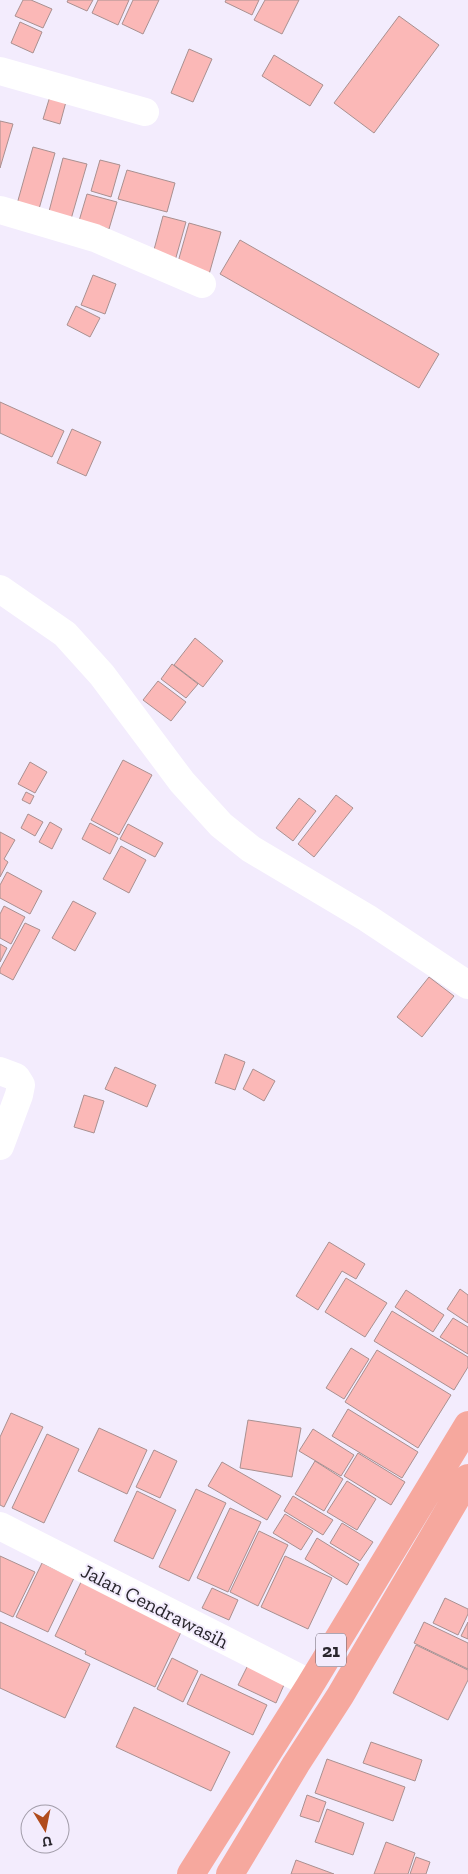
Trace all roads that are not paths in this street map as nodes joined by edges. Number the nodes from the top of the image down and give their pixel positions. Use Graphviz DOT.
graph roads {
  1 [pos="0,71"];
  2 [pos="144,112"];
  3 [pos="0,210"];
  4 [pos="202,284"];
  5 [pos="1,592"];
  6 [pos="468,985"];
  7 [pos="0,1071"];
  8 [pos="0,1146"];
  9 [pos="468,1425"];
  10 [pos="468,1478"];
  11 [pos="0,1526"];
  12 [pos="310,1684"];
  13 [pos="192,1874"];
  14 [pos="230,1874"];
  1 -- 2 [label="street"];
  3 -- 4 [label="street"];
  5 -- 6 [label="street"];
  7 -- 8 [label="street"];
  9 -- 12 [label="highway, 21"];
  10 -- 14 [label="highway, 21"];
  11 -- 12 [label="street, Jalan Cendrawasih"];
  12 -- 13 [label="highway, 21"];
}
